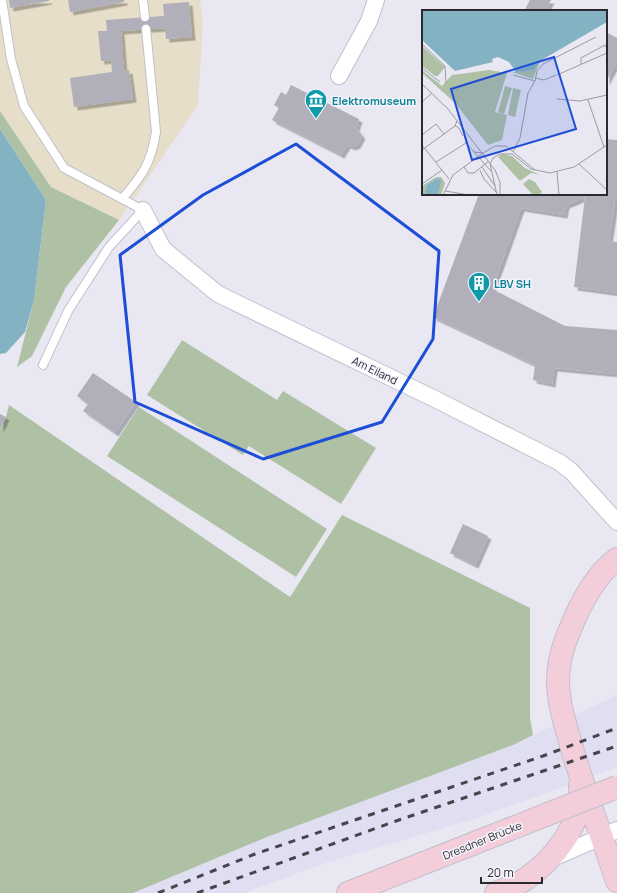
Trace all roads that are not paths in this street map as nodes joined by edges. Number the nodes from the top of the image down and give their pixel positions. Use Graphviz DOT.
graph roads {
  1 [pos="2,0"];
  2 [pos="143,0"];
  3 [pos="376,0"];
  4 [pos="145,17"];
  5 [pos="146,29"];
  6 [pos="339,76"];
  7 [pos="122,199"];
  8 [pos="143,210"];
  9 [pos="43,365"];
  10 [pos="617,522"];
  11 [pos="617,559"];
  12 [pos="580,777"];
  13 [pos="617,787"];
  14 [pos="610,833"];
  15 [pos="551,859"];
  16 [pos="617,881"];
  17 [pos="348,893"];
  18 [pos="496,893"];
  1 -- 7 [label="lane"];
  2 -- 4 [label="lane"];
  3 -- 6 [label="street"];
  5 -- 7 [label="lane"];
  7 -- 8 [label="lane"];
  8 -- 9 [label="lane"];
  8 -- 10 [label="street, Am Eiland"];
  11 -- 12 [label="main road"];
  12 -- 14 [label="main road"];
  12 -- 15 [label="main road"];
  13 -- 17 [label="main road, Dresdner Brücke, bridge"];
  14 -- 15 [label="street"];
  14 -- 16 [label="main road"];
  15 -- 18 [label="main road"];
}
